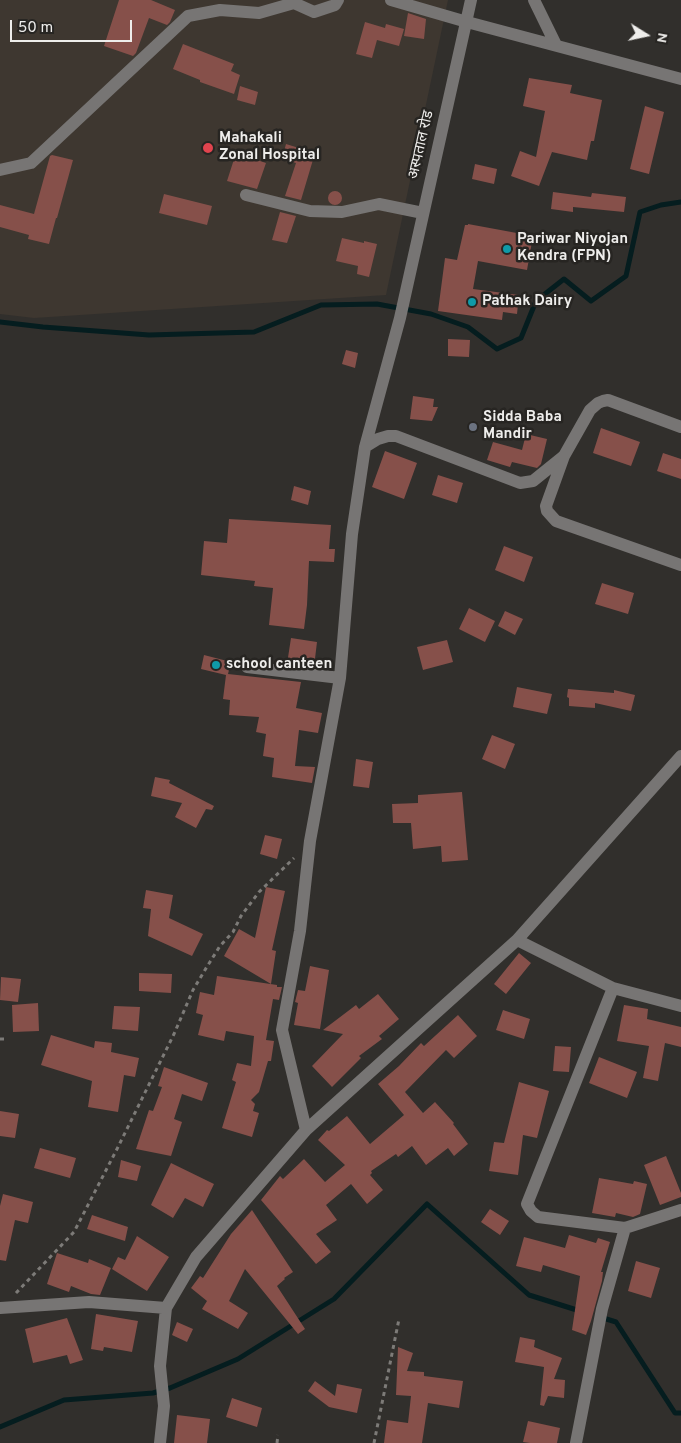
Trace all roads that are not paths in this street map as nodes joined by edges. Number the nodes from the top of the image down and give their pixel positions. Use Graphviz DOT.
graph roads {
  1 [pos="338,0"];
  2 [pos="391,0"];
  3 [pos="471,0"];
  4 [pos="534,0"];
  5 [pos="293,1"];
  6 [pos="467,22"];
  7 [pos="556,45"];
  8 [pos="681,79"];
  9 [pos="0,170"];
  10 [pos="246,195"];
  11 [pos="423,213"];
  12 [pos="681,427"];
  13 [pos="365,447"];
  14 [pos="564,456"];
  15 [pos="681,565"];
  16 [pos="247,667"];
  17 [pos="340,678"];
  18 [pos="681,756"];
  19 [pos="517,940"];
  20 [pos="613,988"];
  21 [pos="681,1006"];
  22 [pos="306,1130"];
  23 [pos="681,1210"];
  24 [pos="625,1228"];
  25 [pos="1,1308"];
  26 [pos="166,1308"];
  27 [pos="160,1443"];
  28 [pos="576,1443"];
  1 -- 5 [label="street"];
  2 -- 6 [label="street"];
  3 -- 6 [label="street, अस्पताल रोड"];
  4 -- 7 [label="street"];
  5 -- 9 [label="street"];
  6 -- 7 [label="street"];
  6 -- 11 [label="street, अस्पताल रोड"];
  7 -- 8 [label="street"];
  10 -- 11 [label="street"];
  11 -- 13 [label="street, अस्पताल रोड"];
  12 -- 14 [label="street"];
  13 -- 14 [label="street"];
  13 -- 17 [label="street, अस्पताल रोड"];
  14 -- 15 [label="street"];
  16 -- 17 [label="street"];
  17 -- 22 [label="street, अस्पताल रोड"];
  18 -- 19 [label="street"];
  19 -- 20 [label="street"];
  19 -- 22 [label="street"];
  20 -- 21 [label="street"];
  20 -- 24 [label="street"];
  22 -- 26 [label="street"];
  23 -- 24 [label="street"];
  24 -- 28 [label="street"];
  25 -- 26 [label="street"];
  26 -- 27 [label="street"];
}
